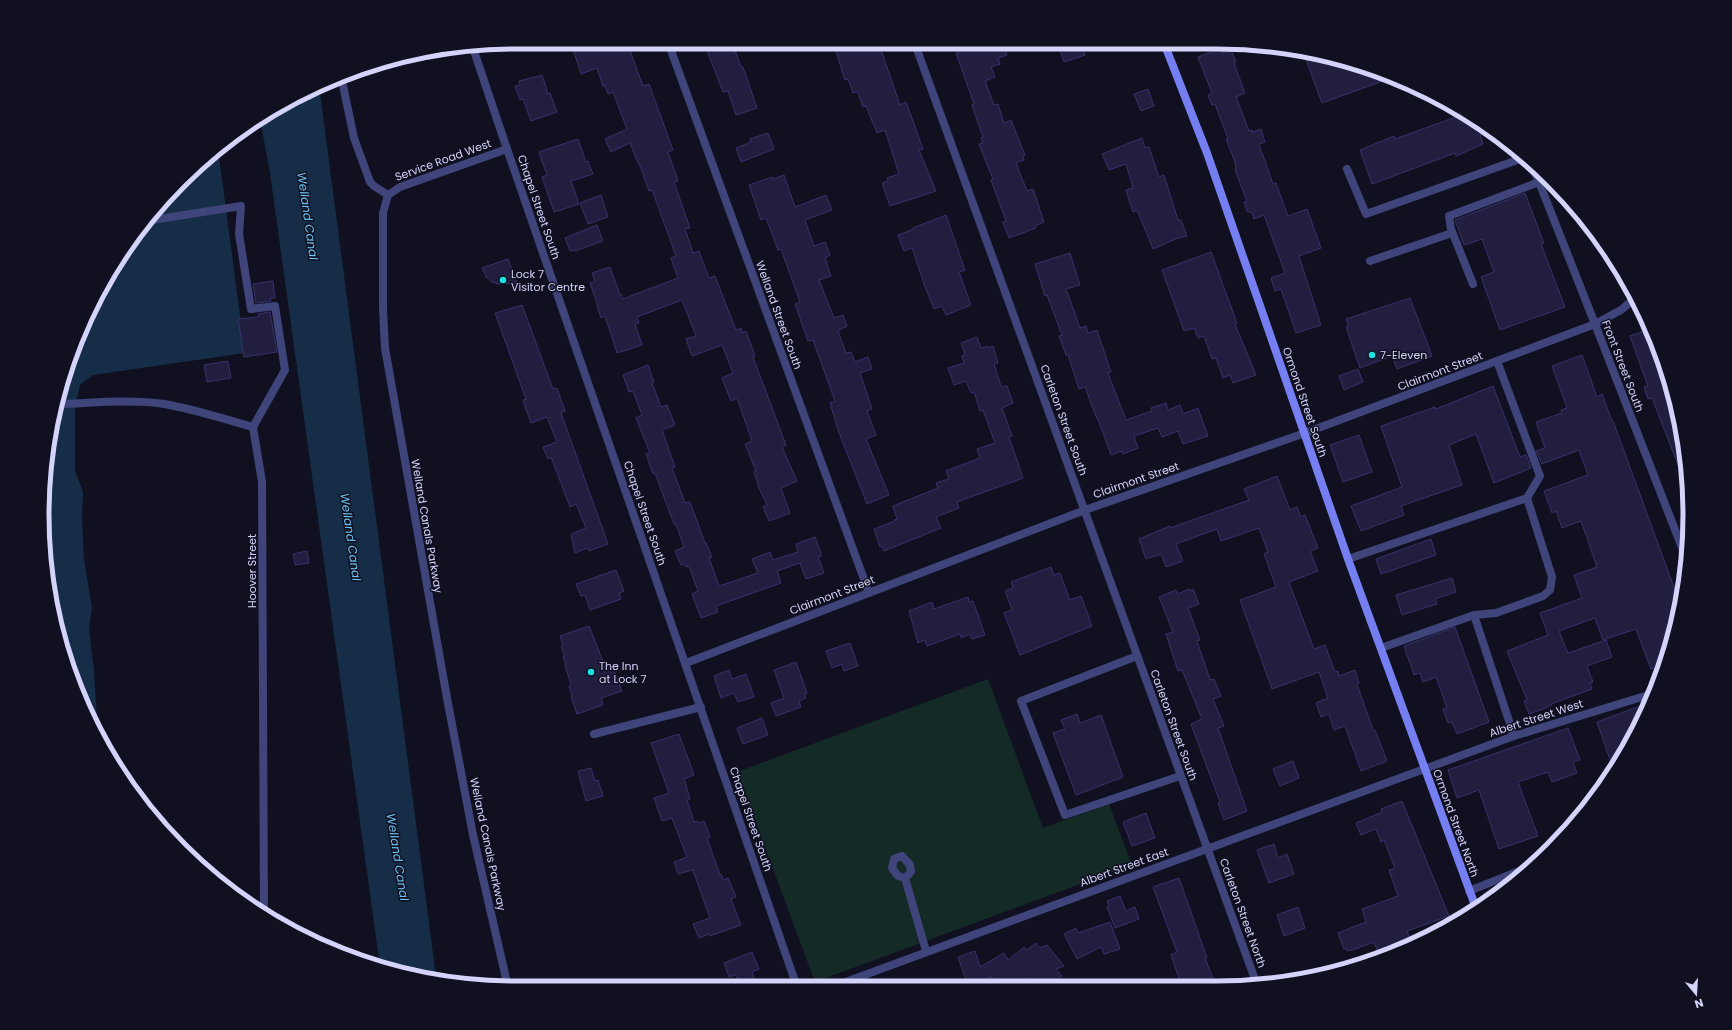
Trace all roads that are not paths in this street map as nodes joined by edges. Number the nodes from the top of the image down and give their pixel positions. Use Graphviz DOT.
graph roads {
  1 [pos="670,49"];
  2 [pos="917,49"];
  3 [pos="1166,49"];
  4 [pos="476,51"];
  5 [pos="341,82"];
  6 [pos="508,149"];
  7 [pos="1518,160"];
  8 [pos="1347,169"];
  9 [pos="1536,176"];
  10 [pos="1539,182"];
  11 [pos="388,195"];
  12 [pos="155,220"];
  13 [pos="1452,233"];
  14 [pos="1370,261"];
  15 [pos="1473,284"];
  16 [pos="1631,301"];
  17 [pos="1595,324"];
  18 [pos="1497,361"];
  19 [pos="63,404"];
  20 [pos="253,426"];
  21 [pos="1305,433"];
  22 [pos="1527,498"];
  23 [pos="1085,510"];
  24 [pos="1682,547"];
  25 [pos="1348,559"];
  26 [pos="869,593"];
  27 [pos="1474,615"];
  28 [pos="1381,648"];
  29 [pos="1137,656"];
  30 [pos="686,664"];
  31 [pos="1647,695"];
  32 [pos="701,707"];
  33 [pos="594,734"];
  34 [pos="1514,736"];
  35 [pos="1424,768"];
  36 [pos="1180,776"];
  37 [pos="1207,848"];
  38 [pos="1515,872"];
  39 [pos="905,878"];
  40 [pos="1469,891"];
  41 [pos="1474,903"];
  42 [pos="264,907"];
  43 [pos="926,951"];
  44 [pos="1255,979"];
  45 [pos="507,981"];
  46 [pos="796,981"];
  47 [pos="848,981"];
  1 -- 26 [label="street, Welland Street South"];
  2 -- 23 [label="street, Carleton Street South"];
  3 -- 21 [label="main road, Ormond Street South"];
  4 -- 6 [label="street, Chapel Street South"];
  5 -- 11 [label="street"];
  6 -- 11 [label="street, Service Road West"];
  6 -- 30 [label="street, Chapel Street South"];
  7 -- 8 [label="street"];
  9 -- 10 [label="street, Front Street South"];
  10 -- 13 [label="street"];
  10 -- 17 [label="street, Front Street South"];
  11 -- 45 [label="street, Welland Canals Parkway"];
  12 -- 20 [label="street"];
  13 -- 14 [label="street"];
  13 -- 15 [label="street"];
  16 -- 17 [label="street, Clairmont Street"];
  17 -- 18 [label="street, Clairmont Street"];
  17 -- 24 [label="street, Front Street South"];
  18 -- 21 [label="street, Clairmont Street"];
  18 -- 22 [label="street"];
  19 -- 20 [label="street"];
  20 -- 42 [label="street, Hoover Street"];
  21 -- 23 [label="street, Clairmont Street"];
  21 -- 25 [label="main road, Ormond Street South"];
  22 -- 25 [label="street"];
  22 -- 27 [label="street"];
  23 -- 26 [label="street, Clairmont Street"];
  23 -- 29 [label="street, Carleton Street South"];
  25 -- 28 [label="main road, Ormond Street South"];
  26 -- 30 [label="street, Clairmont Street"];
  27 -- 28 [label="street"];
  27 -- 34 [label="street"];
  28 -- 35 [label="main road, Ormond Street South"];
  29 -- 36 [label="street, Carleton Street South"];
  29 -- 36 [label="street"];
  30 -- 32 [label="street, Chapel Street South"];
  31 -- 34 [label="street, Albert Street West"];
  32 -- 33 [label="street"];
  32 -- 46 [label="street, Chapel Street South"];
  34 -- 35 [label="street, Albert Street West"];
  35 -- 37 [label="street, Albert Street East"];
  35 -- 40 [label="main road, Ormond Street North"];
  36 -- 37 [label="street, Carleton Street South"];
  37 -- 43 [label="street, Albert Street East"];
  37 -- 44 [label="street, Carleton Street North"];
  38 -- 40 [label="street"];
  39 -- 43 [label="street"];
  40 -- 41 [label="main road, Ormond Street North"];
  43 -- 47 [label="street, Albert Street East"];
}
